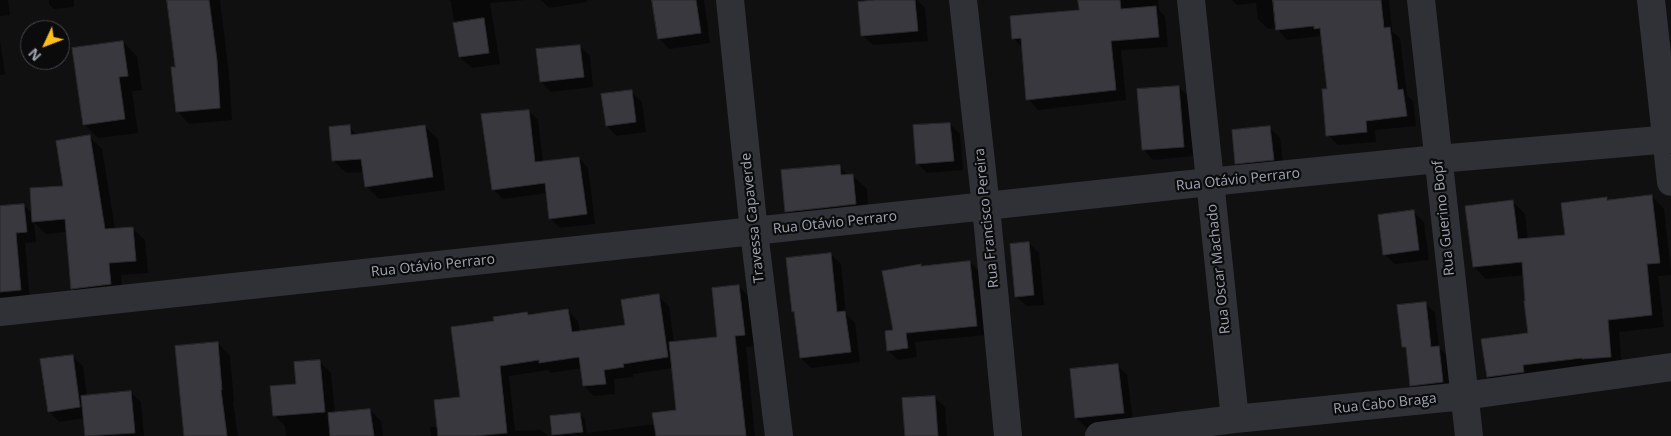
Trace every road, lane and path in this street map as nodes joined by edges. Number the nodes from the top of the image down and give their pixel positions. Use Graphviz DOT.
graph roads {
  1 [pos="730,0"];
  2 [pos="963,0"];
  3 [pos="1190,0"];
  4 [pos="1421,0"];
  5 [pos="1651,0"];
  6 [pos="1669,140"];
  7 [pos="1438,159"];
  8 [pos="1209,182"];
  9 [pos="1671,182"];
  10 [pos="986,207"];
  11 [pos="754,232"];
  12 [pos="0,312"];
  13 [pos="1671,367"];
  14 [pos="1464,396"];
  15 [pos="1235,419"];
  16 [pos="779,436"];
  17 [pos="1008,436"];
  18 [pos="1099,436"];
  19 [pos="1469,436"];
  1 -- 11 [label="street, Travessa Capaverde"];
  2 -- 10 [label="street, Rua Francisco Pereira"];
  3 -- 8 [label="street, Rua Oscar Machado"];
  4 -- 7 [label="street, Rua Guerino Bopf"];
  5 -- 6 [label="street"];
  6 -- 7 [label="street, Rua Otávio Perraro"];
  6 -- 9 [label="street"];
  7 -- 8 [label="street, Rua Otávio Perraro"];
  7 -- 14 [label="street, Rua Guerino Bopf"];
  8 -- 10 [label="street, Rua Otávio Perraro"];
  8 -- 15 [label="street, Rua Oscar Machado"];
  10 -- 11 [label="street, Rua Otávio Perraro"];
  10 -- 17 [label="street, Rua Francisco Pereira"];
  11 -- 12 [label="street, Rua Otávio Perraro"];
  11 -- 16 [label="street, Travessa Capaverde"];
  13 -- 14 [label="street, Rua Cabo Braga"];
  14 -- 15 [label="street, Rua Cabo Braga"];
  14 -- 19 [label="street, Rua Guerino Bopf"];
  15 -- 18 [label="street, Rua Cabo Braga"];
}
